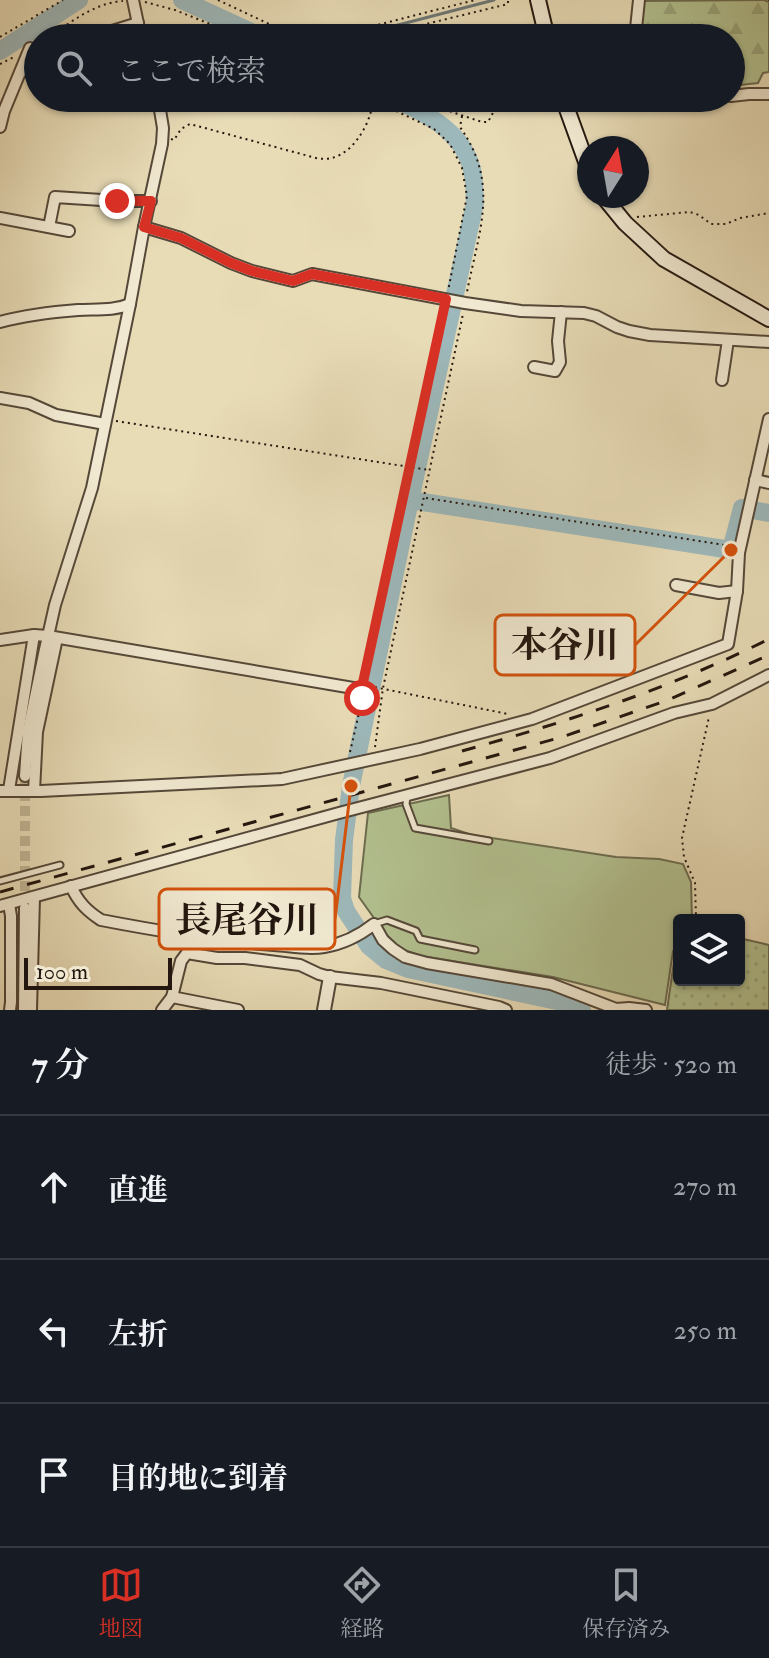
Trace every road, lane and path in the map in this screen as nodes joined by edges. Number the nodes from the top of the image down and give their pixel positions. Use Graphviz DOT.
graph roads {
  1 [pos="63,0"];
  2 [pos="133,0"];
  3 [pos="218,0"];
  4 [pos="475,0"];
  5 [pos="508,0"];
  6 [pos="538,0"];
  7 [pos="639,0"];
  8 [pos="138,23"];
  9 [pos="135,24"];
  10 [pos="269,24"];
  11 [pos="381,24"];
  12 [pos="426,24"];
  13 [pos="544,24"];
  14 [pos="636,24"];
  15 [pos="0,37"];
  16 [pos="24,64"];
  17 [pos="24,71"];
  18 [pos="21,72"];
  19 [pos="745,94"];
  20 [pos="769,94"];
  21 [pos="160,112"];
  22 [pos="371,112"];
  23 [pos="398,112"];
  24 [pos="453,112"];
  25 [pos="493,112"];
  26 [pos="568,112"];
  27 [pos="462,116"];
  28 [pos="1,120"];
  29 [pos="163,137"];
  30 [pos="577,137"];
  31 [pos="151,201"];
  32 [pos="613,208"];
  33 [pos="769,213"];
  34 [pos="620,217"];
  35 [pos="0,218"];
  36 [pos="49,227"];
  37 [pos="144,227"];
  38 [pos="69,231"];
  39 [pos="448,299"];
  40 [pos="463,302"];
  41 [pos="130,304"];
  42 [pos="561,312"];
  43 [pos="769,319"];
  44 [pos="0,322"];
  45 [pos="728,340"];
  46 [pos="769,342"];
  47 [pos="534,367"];
  48 [pos="722,380"];
  49 [pos="0,398"];
  50 [pos="769,419"];
  51 [pos="105,422"];
  52 [pos="411,466"];
  53 [pos="431,470"];
  54 [pos="755,480"];
  55 [pos="769,483"];
  56 [pos="424,498"];
  57 [pos="740,548"];
  58 [pos="676,585"];
  59 [pos="737,591"];
  60 [pos="34,635"];
  61 [pos="53,637"];
  62 [pos="0,640"];
  63 [pos="769,675"];
  64 [pos="382,688"];
  65 [pos="363,690"];
  66 [pos="712,704"];
  67 [pos="532,719"];
  68 [pos="372,760"];
  69 [pos="349,765"];
  70 [pos="25,776"];
  71 [pos="4,791"];
  72 [pos="34,791"];
  73 [pos="407,795"];
  74 [pos="489,841"];
  75 [pos="60,865"];
  76 [pos="0,881"];
  77 [pos="71,886"];
  78 [pos="34,897"];
  79 [pos="5,905"];
  80 [pos="25,908"];
  81 [pos="696,914"];
  82 [pos="373,926"];
  83 [pos="475,950"];
  84 [pos="330,977"];
  85 [pos="172,997"];
  86 [pos="474,1006"];
  87 [pos="10,1010"];
  88 [pos="24,1010"];
  89 [pos="31,1010"];
  90 [pos="162,1010"];
  91 [pos="238,1010"];
  92 [pos="324,1010"];
  93 [pos="506,1010"];
  94 [pos="616,1010"];
  95 [pos="646,1010"];
  1 -- 15 [label="path"];
  2 -- 8 [label="street"];
  3 -- 10 [label="path"];
  4 -- 11 [label="path"];
  5 -- 12 [label="path"];
  6 -- 13 [label="main road"];
  7 -- 14 [label="street"];
  8 -- 9 [label="street"];
  16 -- 18 [label="street"];
  17 -- 18 [label="street"];
  18 -- 28 [label="street"];
  19 -- 20 [label="street"];
  21 -- 29 [label="street"];
  22 -- 29 [label="path"];
  23 -- 39 [label="path"];
  24 -- 27 [label="path"];
  25 -- 27 [label="path"];
  26 -- 30 [label="main road"];
  27 -- 40 [label="path"];
  29 -- 31 [label="street"];
  31 -- 36 [label="street"];
  31 -- 37 [label="street"];
  32 -- 34 [label="main road"];
  33 -- 34 [label="path"];
  34 -- 43 [label="main road"];
  35 -- 36 [label="street"];
  36 -- 38 [label="street"];
  37 -- 39 [label="street"];
  37 -- 41 [label="street"];
  39 -- 40 [label="street"];
  39 -- 52 [label="path"];
  40 -- 42 [label="street"];
  40 -- 53 [label="path"];
  41 -- 44 [label="street"];
  41 -- 51 [label="street"];
  42 -- 45 [label="street"];
  42 -- 47 [label="street"];
  45 -- 46 [label="street"];
  45 -- 48 [label="street"];
  49 -- 51 [label="street"];
  50 -- 54 [label="street"];
  51 -- 52 [label="path"];
  51 -- 61 [label="street"];
  52 -- 53 [label="path"];
  52 -- 65 [label="path"];
  53 -- 56 [label="path"];
  54 -- 55 [label="street"];
  54 -- 57 [label="street"];
  56 -- 57 [label="path"];
  56 -- 64 [label="path"];
  57 -- 59 [label="street"];
  58 -- 59 [label="street"];
  59 -- 67 [label="street"];
  60 -- 61 [label="street"];
  60 -- 62 [label="street"];
  60 -- 71 [label="street"];
  61 -- 65 [label="street"];
  61 -- 70 [label="street"];
  61 -- 72 [label="street"];
  63 -- 66 [label="street"];
  64 -- 65 [label="path"];
  64 -- 67 [label="path"];
  64 -- 68 [label="path"];
  65 -- 69 [label="path"];
  66 -- 73 [label="street"];
  66 -- 81 [label="path"];
  67 -- 68 [label="street"];
  68 -- 69 [label="street"];
  69 -- 72 [label="street"];
  71 -- 72 [label="street"];
  73 -- 74 [label="lane"];
  73 -- 77 [label="street"];
  75 -- 76 [label="lane"];
  77 -- 78 [label="street"];
  77 -- 82 [label="street"];
  78 -- 79 [label="street"];
  78 -- 89 [label="street"];
  79 -- 87 [label="street"];
  80 -- 88 [label="street"];
  82 -- 83 [label="lane"];
  82 -- 94 [label="street"];
  84 -- 85 [label="street"];
  84 -- 86 [label="street"];
  84 -- 92 [label="street"];
  85 -- 90 [label="street"];
  85 -- 91 [label="street"];
  86 -- 93 [label="street"];
  94 -- 95 [label="street"];
}
